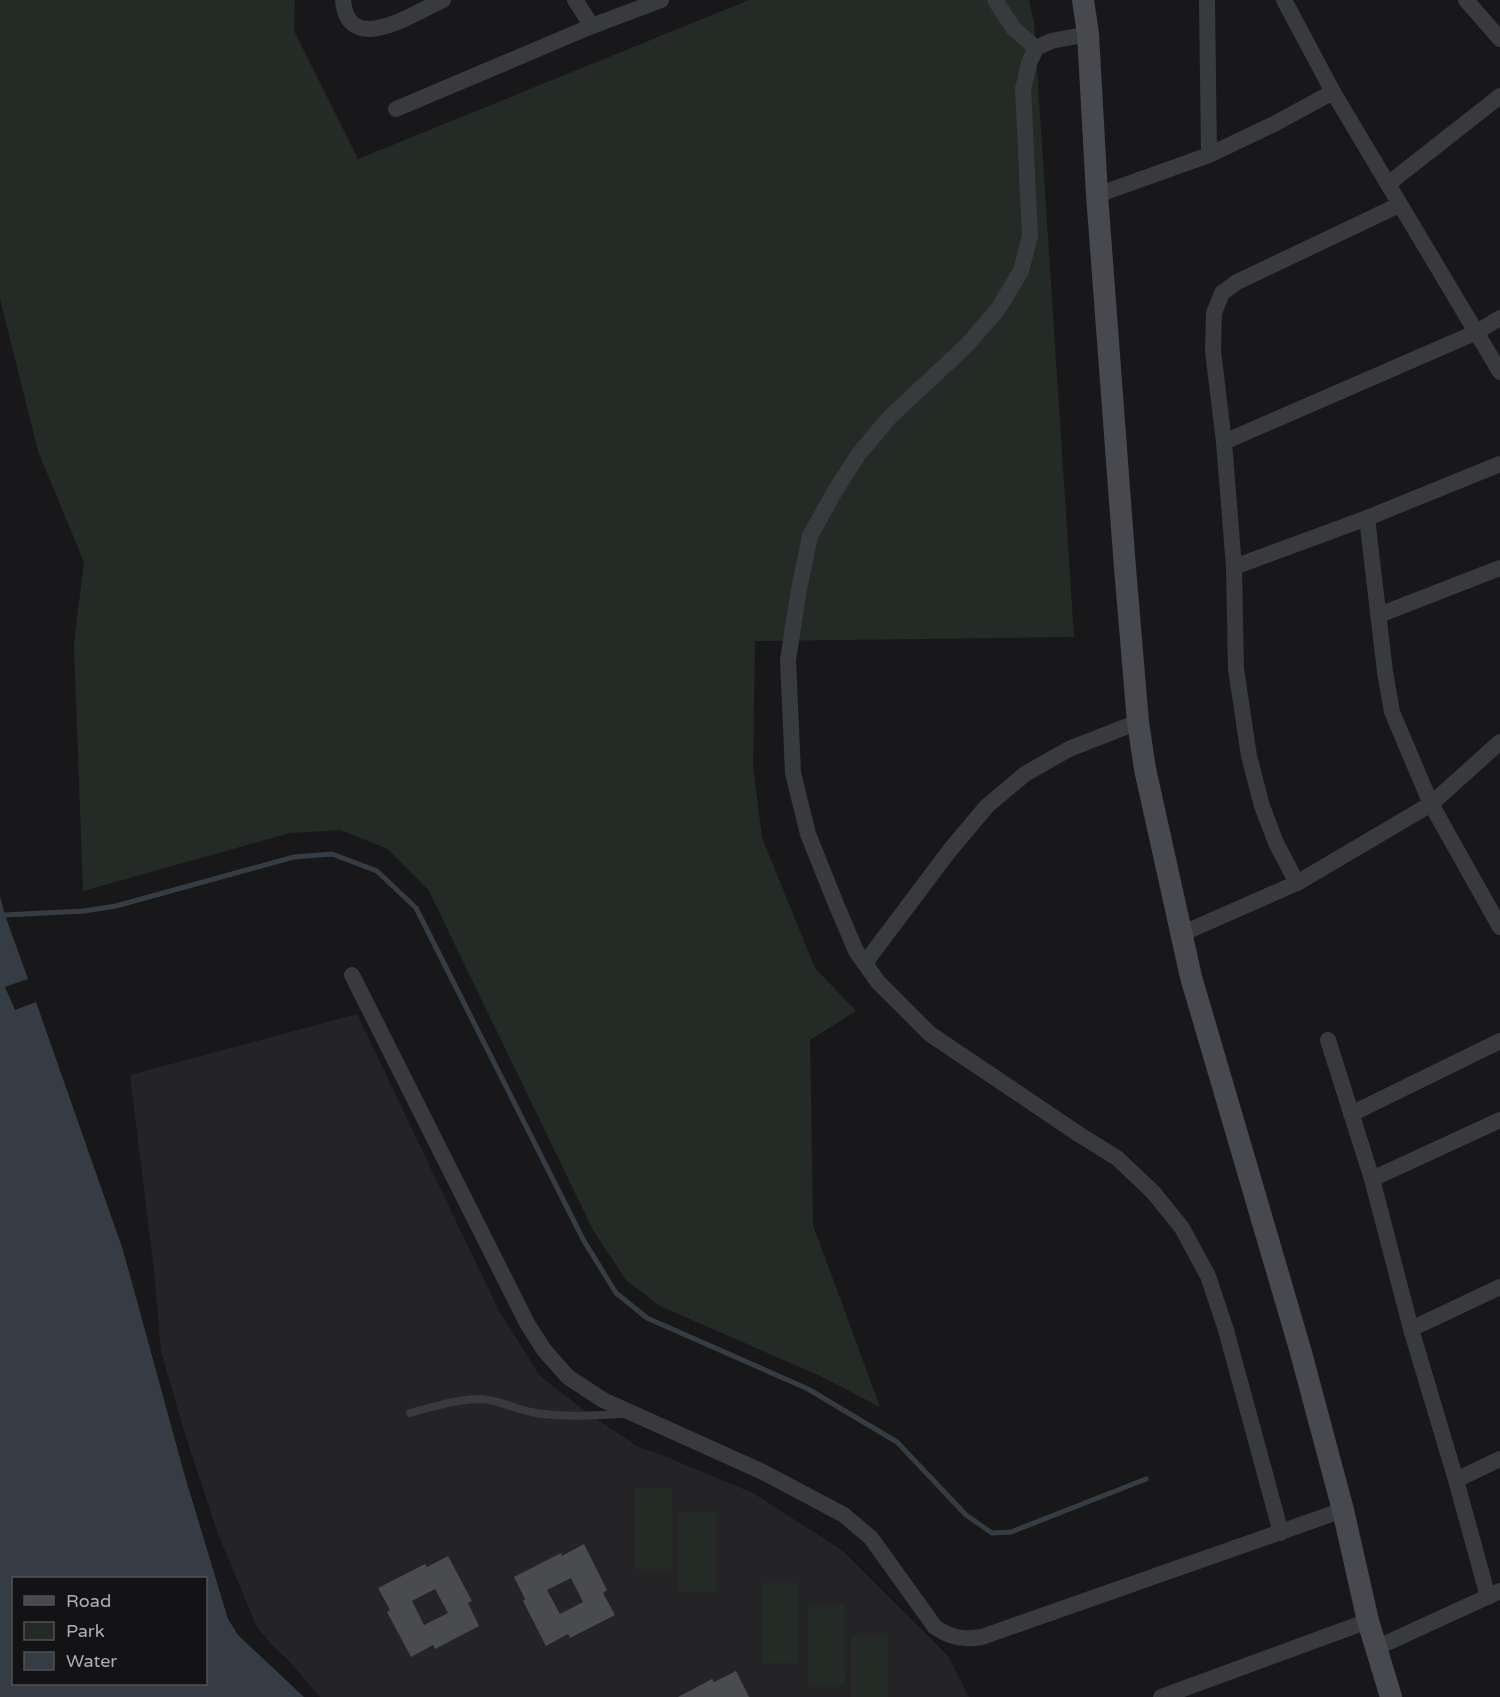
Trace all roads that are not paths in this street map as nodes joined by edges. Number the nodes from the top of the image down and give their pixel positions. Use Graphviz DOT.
graph roads {
  1 [pos="343,0"];
  2 [pos="443,0"];
  3 [pos="575,0"];
  4 [pos="661,0"];
  5 [pos="995,0"];
  6 [pos="1083,0"];
  7 [pos="1207,0"];
  8 [pos="1284,0"];
  9 [pos="1466,0"];
  10 [pos="592,26"];
  11 [pos="1088,34"];
  12 [pos="1500,39"];
  13 [pos="1036,48"];
  14 [pos="1333,92"];
  15 [pos="1500,96"];
  16 [pos="396,109"];
  17 [pos="1209,155"];
  18 [pos="1388,184"];
  19 [pos="1097,195"];
  20 [pos="1399,205"];
  21 [pos="1500,318"];
  22 [pos="1477,332"];
  23 [pos="1500,372"];
  24 [pos="1224,442"];
  25 [pos="1500,464"];
  26 [pos="1367,518"];
  27 [pos="1234,567"];
  28 [pos="1500,568"];
  29 [pos="1379,615"];
  30 [pos="1138,722"];
  31 [pos="1500,742"];
  32 [pos="1431,804"];
  33 [pos="1297,883"];
  34 [pos="1500,927"];
  35 [pos="1181,934"];
  36 [pos="865,963"];
  37 [pos="352,975"];
  38 [pos="1328,1040"];
  39 [pos="1500,1041"];
  40 [pos="1351,1114"];
  41 [pos="1500,1120"];
  42 [pos="1372,1179"];
  43 [pos="1500,1287"];
  44 [pos="1411,1329"];
  45 [pos="410,1413"];
  46 [pos="632,1413"];
  47 [pos="1500,1459"];
  48 [pos="1456,1479"];
  49 [pos="1343,1510"];
  50 [pos="1281,1533"];
  51 [pos="1494,1594"];
  52 [pos="1368,1621"];
  53 [pos="1376,1648"];
  54 [pos="1161,1697"];
  55 [pos="1391,1697"];
  1 -- 2 [label="street"];
  3 -- 10 [label="street"];
  4 -- 10 [label="street"];
  5 -- 13 [label="street"];
  6 -- 11 [label="main road"];
  7 -- 17 [label="street"];
  8 -- 14 [label="street"];
  9 -- 12 [label="street"];
  10 -- 16 [label="street"];
  11 -- 13 [label="street"];
  11 -- 19 [label="main road"];
  13 -- 36 [label="street"];
  14 -- 17 [label="street"];
  14 -- 18 [label="street"];
  15 -- 18 [label="street"];
  17 -- 19 [label="street"];
  18 -- 20 [label="street"];
  19 -- 30 [label="main road"];
  20 -- 22 [label="street"];
  20 -- 24 [label="street"];
  21 -- 22 [label="street"];
  22 -- 23 [label="street"];
  22 -- 24 [label="street"];
  24 -- 27 [label="street"];
  25 -- 26 [label="street"];
  26 -- 27 [label="street"];
  26 -- 29 [label="street"];
  27 -- 33 [label="street"];
  28 -- 29 [label="street"];
  29 -- 32 [label="street"];
  30 -- 35 [label="main road"];
  30 -- 36 [label="street"];
  31 -- 32 [label="street"];
  32 -- 33 [label="street"];
  32 -- 34 [label="street"];
  33 -- 35 [label="street"];
  35 -- 49 [label="main road"];
  36 -- 50 [label="street"];
  37 -- 46 [label="street"];
  38 -- 40 [label="street"];
  39 -- 40 [label="street"];
  40 -- 42 [label="street"];
  41 -- 42 [label="street"];
  42 -- 44 [label="street"];
  43 -- 44 [label="street"];
  44 -- 48 [label="street"];
  45 -- 46 [label="lane"];
  46 -- 50 [label="street"];
  47 -- 48 [label="street"];
  48 -- 51 [label="street"];
  49 -- 50 [label="street"];
  49 -- 52 [label="main road"];
  51 -- 53 [label="street"];
  52 -- 53 [label="main road"];
  52 -- 54 [label="street"];
  53 -- 55 [label="main road"];
}
